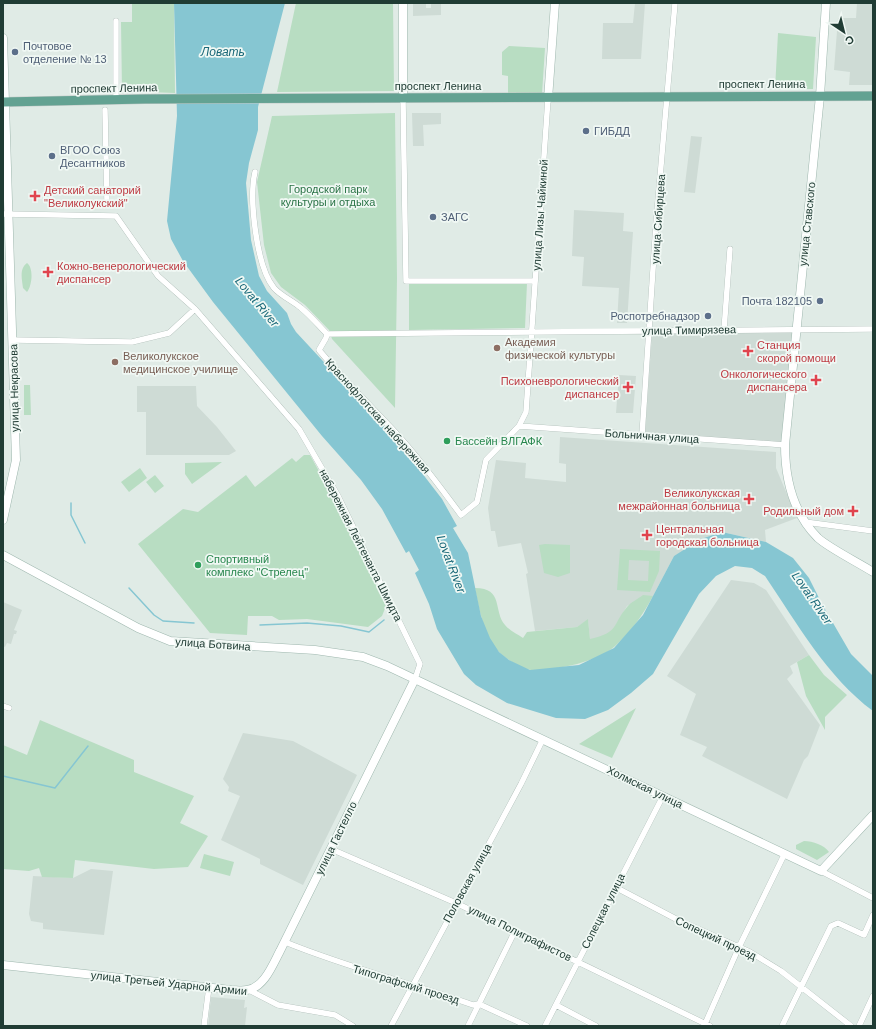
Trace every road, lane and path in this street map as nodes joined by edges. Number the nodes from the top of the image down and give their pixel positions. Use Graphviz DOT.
graph roads {
  1 [pos="403,3"];
  2 [pos="555,3"];
  3 [pos="675,3"];
  4 [pos="826,3"];
  5 [pos="116,21"];
  6 [pos="3,38"];
  7 [pos="820,96"];
  8 [pos="873,96"];
  9 [pos="668,97"];
  10 [pos="403,98"];
  11 [pos="548,98"];
  12 [pos="116,100"];
  13 [pos="4,102"];
  14 [pos="105,110"];
  15 [pos="255,172"];
  16 [pos="107,202"];
  17 [pos="6,214"];
  18 [pos="730,249"];
  19 [pos="535,281"];
  20 [pos="195,309"];
  21 [pos="873,329"];
  22 [pos="724,330"];
  23 [pos="796,330"];
  24 [pos="650,331"];
  25 [pos="532,332"];
  26 [pos="327,334"];
  27 [pos="13,340"];
  28 [pos="519,426"];
  29 [pos="642,435"];
  30 [pos="785,445"];
  31 [pos="3,520"];
  32 [pos="805,522"];
  33 [pos="873,531"];
  34 [pos="3,555"];
  35 [pos="873,572"];
  36 [pos="415,680"];
  37 [pos="543,739"];
  38 [pos="663,796"];
  39 [pos="873,815"];
  40 [pos="331,849"];
  41 [pos="784,855"];
  42 [pos="821,871"];
  43 [pos="615,887"];
  44 [pos="873,898"];
  45 [pos="456,903"];
  46 [pos="873,914"];
  47 [pos="515,931"];
  48 [pos="285,942"];
  49 [pos="739,947"];
  50 [pos="578,961"];
  51 [pos="3,965"];
  52 [pos="412,984"];
  53 [pos="801,986"];
  54 [pos="209,987"];
  55 [pos="249,990"];
  56 [pos="873,996"];
  57 [pos="479,1004"];
  58 [pos="556,1005"];
  59 [pos="707,1025"];
  60 [pos="204,1026"];
  61 [pos="353,1026"];
  62 [pos="391,1026"];
  63 [pos="468,1026"];
  64 [pos="527,1026"];
  65 [pos="545,1026"];
  66 [pos="596,1026"];
  67 [pos="782,1026"];
  68 [pos="851,1026"];
  69 [pos="859,1026"];
  1 -- 10 [label="main road"];
  2 -- 11 [label="main road, улица Лизы Чайкиной"];
  3 -- 9 [label="street, улица Сибирцева"];
  4 -- 7 [label="main road, улица Ставского"];
  5 -- 12 [label="street"];
  6 -- 13 [label="main road, улица Некрасова"];
  7 -- 8 [label="main road, проспект Ленина"];
  7 -- 9 [label="main road, проспект Ленина"];
  7 -- 23 [label="main road, улица Ставского"];
  9 -- 11 [label="main road, проспект Ленина"];
  9 -- 24 [label="street, улица Сибирцева"];
  10 -- 11 [label="main road, проспект Ленина"];
  10 -- 12 [label="main road, проспект Ленина"];
  10 -- 19 [label="street"];
  11 -- 19 [label="street, улица Лизы Чайкиной"];
  12 -- 13 [label="main road, проспект Ленина"];
  13 -- 17 [label="main road, улица Некрасова"];
  14 -- 16 [label="street"];
  15 -- 26 [label="street"];
  17 -- 20 [label="street, набережная Лейтенанта Шмидта"];
  17 -- 27 [label="main road, улица Некрасова"];
  18 -- 22 [label="street"];
  19 -- 25 [label="street, улица Лизы Чайкиной"];
  20 -- 27 [label="street"];
  20 -- 36 [label="street, набережная Лейтенанта Шмидта"];
  21 -- 23 [label="street, улица Тимирязева"];
  22 -- 23 [label="street, улица Тимирязева"];
  22 -- 24 [label="street, улица Тимирязева"];
  23 -- 30 [label="main road, улица Ставского"];
  24 -- 25 [label="street, улица Тимирязева"];
  24 -- 29 [label="street, улица Сибирцева"];
  25 -- 26 [label="street, улица Тимирязева"];
  25 -- 28 [label="street, улица Лизы Чайкиной"];
  26 -- 28 [label="street, Краснофлотская набережная"];
  27 -- 31 [label="main road, улица Некрасова"];
  28 -- 29 [label="street, Больничная улица"];
  29 -- 30 [label="street, Больничная улица"];
  30 -- 32 [label="main road, улица Ставского"];
  32 -- 33 [label="street"];
  32 -- 35 [label="main road, улица Ставского"];
  34 -- 36 [label="main road, улица Ботвина"];
  36 -- 37 [label="main road, Холмская улица"];
  36 -- 40 [label="main road, улица Гастелло"];
  37 -- 38 [label="main road, Холмская улица"];
  37 -- 45 [label="street, Половская улица"];
  38 -- 41 [label="main road, Холмская улица"];
  38 -- 43 [label="street, Сопецкая улица"];
  39 -- 42 [label="main road"];
  40 -- 45 [label="street, улица Полиграфистов"];
  40 -- 48 [label="main road, улица Гастелло"];
  41 -- 42 [label="main road, Холмская улица"];
  41 -- 49 [label="street"];
  42 -- 44 [label="street, Холмская улица"];
  43 -- 49 [label="street, Сопецкий проезд"];
  43 -- 50 [label="street, Сопецкая улица"];
  45 -- 47 [label="street, улица Полиграфистов"];
  45 -- 52 [label="street, Половская улица"];
  46 -- 53 [label="street"];
  47 -- 50 [label="street, улица Полиграфистов"];
  47 -- 57 [label="street"];
  48 -- 52 [label="street, Типографский проезд"];
  48 -- 55 [label="main road, улица Гастелло"];
  49 -- 53 [label="street, Сопецкий проезд"];
  49 -- 59 [label="street"];
  50 -- 58 [label="street, Сопецкая улица"];
  50 -- 59 [label="street, улица Полиграфистов"];
  51 -- 54 [label="main road, улица Третьей Ударной Армии"];
  52 -- 57 [label="street, Типографский проезд"];
  52 -- 62 [label="street, Половская улица"];
  53 -- 67 [label="street"];
  53 -- 68 [label="street, Сопецкий проезд"];
  54 -- 55 [label="main road, улица Третьей Ударной Армии"];
  54 -- 60 [label="street"];
  55 -- 61 [label="street, улица Третьей Ударной Армии"];
  56 -- 69 [label="street"];
  57 -- 63 [label="street"];
  57 -- 64 [label="street, Типографский проезд"];
  58 -- 65 [label="street, Сопецкая улица"];
  58 -- 66 [label="street"];
}
